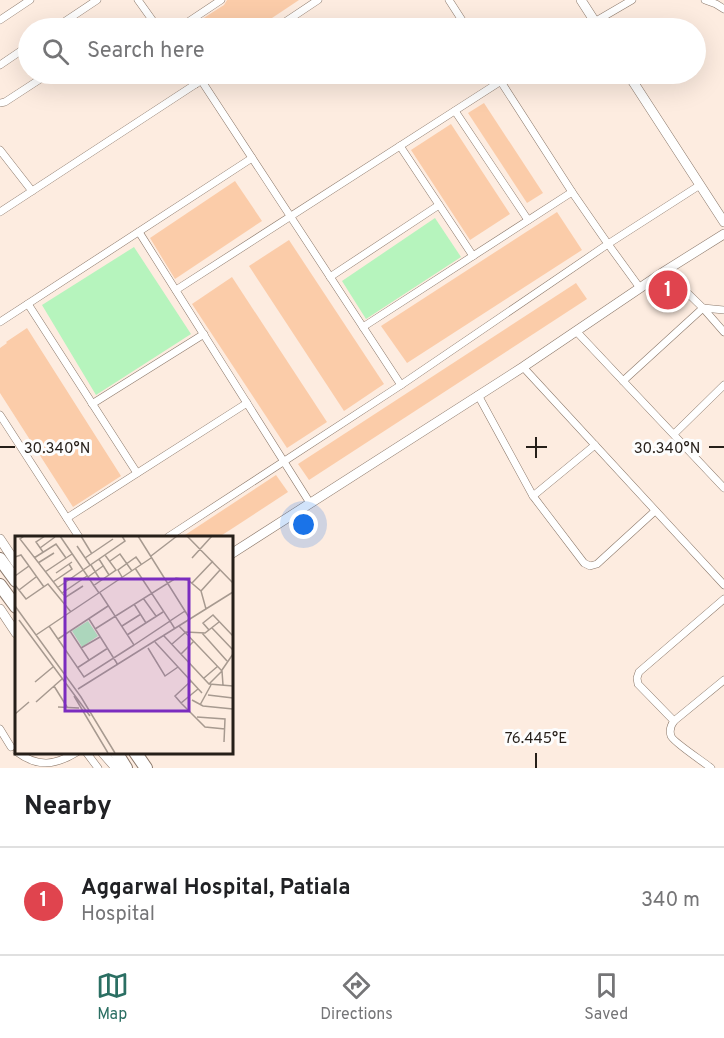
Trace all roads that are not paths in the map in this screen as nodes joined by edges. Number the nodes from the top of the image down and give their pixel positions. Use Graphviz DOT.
graph roads {
  1 [pos="30,0"];
  2 [pos="97,0"];
  3 [pos="138,0"];
  4 [pos="202,0"];
  5 [pos="220,0"];
  6 [pos="318,0"];
  7 [pos="449,0"];
  8 [pos="581,0"];
  9 [pos="632,0"];
  10 [pos="705,0"];
  11 [pos="208,9"];
  12 [pos="724,9"];
  13 [pos="70,18"];
  14 [pos="151,18"];
  15 [pos="194,18"];
  16 [pos="291,18"];
  17 [pos="461,18"];
  18 [pos="593,18"];
  19 [pos="607,18"];
  20 [pos="0,20"];
  21 [pos="18,53"];
  22 [pos="0,65"];
  23 [pos="33,84"];
  24 [pos="196,84"];
  25 [pos="200,84"];
  26 [pos="496,84"];
  27 [pos="503,84"];
  28 [pos="634,84"];
  29 [pos="0,102"];
  30 [pos="454,111"];
  31 [pos="400,146"];
  32 [pos="0,150"];
  33 [pos="252,158"];
  34 [pos="700,185"];
  35 [pos="32,192"];
  36 [pos="572,192"];
  37 [pos="439,205"];
  38 [pos="0,212"];
  39 [pos="291,217"];
  40 [pos="528,220"];
  41 [pos="724,222"];
  42 [pos="139,232"];
  43 [pos="724,234"];
  44 [pos="608,244"];
  45 [pos="473,256"];
  46 [pos="665,272"];
  47 [pos="330,277"];
  48 [pos="640,288"];
  49 [pos="176,290"];
  50 [pos="28,304"];
  51 [pos="703,308"];
  52 [pos="724,310"];
  53 [pos="0,322"];
  54 [pos="363,327"];
  55 [pos="576,331"];
  56 [pos="724,332"];
  57 [pos="204,334"];
  58 [pos="522,367"];
  59 [pos="623,381"];
  60 [pos="401,385"];
  61 [pos="724,385"];
  62 [pos="478,395"];
  63 [pos="247,402"];
  64 [pos="92,404"];
  65 [pos="0,415"];
  66 [pos="674,434"];
  67 [pos="595,445"];
  68 [pos="284,460"];
  69 [pos="137,473"];
  70 [pos="724,486"];
  71 [pos="533,496"];
  72 [pos="310,502"];
  73 [pos="655,511"];
  74 [pos="67,518"];
  75 [pos="78,536"];
  76 [pos="170,536"];
  77 [pos="0,539"];
  78 [pos="232,553"];
  79 [pos="0,559"];
  80 [pos="15,562"];
  81 [pos="15,580"];
  82 [pos="0,585"];
  83 [pos="724,585"];
  84 [pos="724,599"];
  85 [pos="15,606"];
  86 [pos="0,609"];
  87 [pos="15,632"];
  88 [pos="724,680"];
  89 [pos="674,721"];
  90 [pos="0,729"];
  91 [pos="0,746"];
  92 [pos="15,750"];
  93 [pos="19,753"];
  94 [pos="75,753"];
  95 [pos="87,753"];
  96 [pos="103,753"];
  97 [pos="117,753"];
  98 [pos="136,753"];
  99 [pos="98,768"];
  100 [pos="116,768"];
  101 [pos="126,768"];
  102 [pos="146,768"];
  103 [pos="711,768"];
  1 -- 20 [label="street"];
  2 -- 13 [label="street"];
  3 -- 14 [label="street"];
  4 -- 11 [label="street"];
  5 -- 11 [label="street"];
  6 -- 16 [label="street"];
  7 -- 17 [label="street"];
  8 -- 18 [label="street"];
  9 -- 19 [label="street"];
  10 -- 12 [label="street"];
  11 -- 15 [label="street"];
  21 -- 22 [label="street"];
  23 -- 29 [label="street"];
  24 -- 35 [label="street"];
  25 -- 33 [label="street"];
  26 -- 30 [label="street"];
  27 -- 36 [label="street"];
  28 -- 34 [label="street"];
  30 -- 31 [label="street"];
  30 -- 40 [label="street"];
  31 -- 37 [label="street"];
  31 -- 39 [label="street"];
  32 -- 35 [label="street"];
  33 -- 39 [label="street"];
  33 -- 42 [label="street"];
  34 -- 41 [label="street"];
  34 -- 44 [label="street"];
  35 -- 38 [label="street"];
  36 -- 40 [label="street"];
  36 -- 44 [label="street"];
  37 -- 45 [label="street"];
  37 -- 47 [label="street"];
  39 -- 47 [label="street"];
  39 -- 49 [label="street"];
  40 -- 45 [label="street"];
  42 -- 49 [label="street"];
  42 -- 50 [label="street"];
  43 -- 46 [label="street"];
  44 -- 48 [label="street"];
  44 -- 60 [label="street"];
  45 -- 54 [label="street"];
  46 -- 48 [label="street"];
  46 -- 51 [label="street"];
  47 -- 54 [label="street"];
  48 -- 55 [label="street"];
  49 -- 57 [label="street"];
  50 -- 53 [label="street"];
  50 -- 64 [label="street"];
  51 -- 52 [label="street"];
  51 -- 56 [label="street"];
  51 -- 59 [label="street"];
  54 -- 60 [label="street"];
  55 -- 58 [label="street"];
  55 -- 59 [label="street"];
  57 -- 63 [label="street"];
  57 -- 64 [label="street"];
  58 -- 62 [label="street"];
  58 -- 67 [label="street"];
  59 -- 66 [label="street"];
  60 -- 68 [label="street"];
  61 -- 66 [label="street"];
  62 -- 71 [label="street"];
  62 -- 72 [label="street"];
  63 -- 68 [label="street"];
  63 -- 69 [label="street"];
  64 -- 69 [label="street"];
  65 -- 74 [label="street"];
  66 -- 70 [label="street"];
  67 -- 71 [label="street"];
  67 -- 73 [label="street"];
  68 -- 72 [label="street"];
  68 -- 76 [label="street"];
  69 -- 74 [label="street"];
  71 -- 73 [label="street"];
  72 -- 78 [label="street"];
  73 -- 83 [label="street"];
  74 -- 75 [label="street"];
  77 -- 80 [label="street"];
  79 -- 81 [label="highway"];
  82 -- 85 [label="highway"];
  84 -- 89 [label="street"];
  86 -- 87 [label="street"];
  88 -- 89 [label="street"];
  89 -- 103 [label="street"];
  90 -- 92 [label="street"];
  91 -- 92 [label="street"];
  93 -- 94 [label="street"];
  95 -- 99 [label="street"];
  96 -- 100 [label="street"];
  97 -- 101 [label="highway"];
  98 -- 102 [label="highway"];
}
